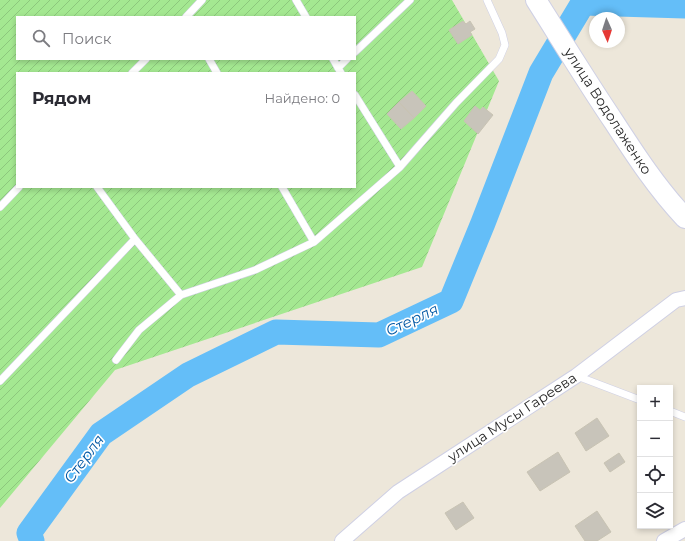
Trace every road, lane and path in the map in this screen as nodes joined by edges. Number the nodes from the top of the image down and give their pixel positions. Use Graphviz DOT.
graph roads {
  1 [pos="202,0"];
  2 [pos="296,0"];
  3 [pos="410,0"];
  4 [pos="487,0"];
  5 [pos="536,0"];
  6 [pos="187,16"];
  7 [pos="305,16"];
  8 [pos="356,51"];
  9 [pos="145,60"];
  10 [pos="210,60"];
  11 [pos="333,60"];
  12 [pos="346,60"];
  13 [pos="340,70"];
  14 [pos="133,72"];
  15 [pos="216,72"];
  16 [pos="356,97"];
  17 [pos="400,167"];
  18 [pos="18,188"];
  19 [pos="98,188"];
  20 [pos="283,188"];
  21 [pos="0,206"];
  22 [pos="685,218"];
  23 [pos="135,239"];
  24 [pos="314,242"];
  25 [pos="181,295"];
  26 [pos="685,298"];
  27 [pos="116,360"];
  28 [pos="576,376"];
  29 [pos="0,380"];
  30 [pos="637,399"];
  31 [pos="673,412"];
  32 [pos="685,417"];
  33 [pos="685,529"];
  34 [pos="342,541"];
  35 [pos="664,541"];
  1 -- 6 [label="lane"];
  2 -- 7 [label="lane"];
  3 -- 8 [label="lane"];
  4 -- 17 [label="lane"];
  5 -- 22 [label="main road, улица Водолаженко"];
  9 -- 14 [label="lane"];
  10 -- 15 [label="lane"];
  11 -- 13 [label="lane"];
  12 -- 13 [label="lane"];
  16 -- 17 [label="lane"];
  17 -- 24 [label="lane"];
  18 -- 21 [label="lane"];
  19 -- 23 [label="lane"];
  20 -- 24 [label="lane"];
  23 -- 25 [label="lane"];
  23 -- 29 [label="lane"];
  24 -- 25 [label="lane"];
  25 -- 27 [label="lane"];
  26 -- 28 [label="street, улица Мусы Гареева"];
  28 -- 30 [label="lane"];
  28 -- 34 [label="street, улица Мусы Гареева"];
  31 -- 32 [label="lane"];
  33 -- 35 [label="street"];
}
